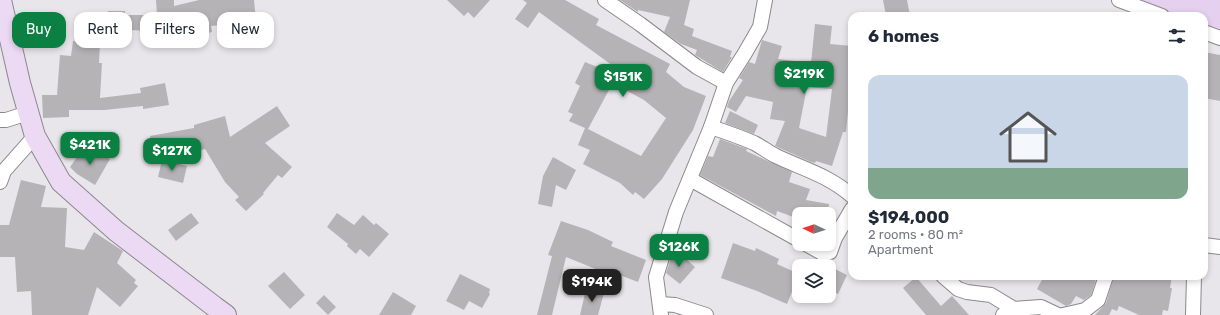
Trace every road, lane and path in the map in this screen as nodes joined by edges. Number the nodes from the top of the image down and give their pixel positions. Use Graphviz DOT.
graph roads {
  1 [pos="1,0"];
  2 [pos="605,0"];
  3 [pos="765,0"];
  4 [pos="1119,0"];
  5 [pos="1151,12"];
  6 [pos="1208,34"];
  7 [pos="1220,38"];
  8 [pos="726,83"];
  9 [pos="28,113"];
  10 [pos="0,120"];
  11 [pos="711,127"];
  12 [pos="35,136"];
  13 [pos="690,179"];
  14 [pos="0,182"];
  15 [pos="848,193"];
  16 [pos="848,216"];
  17 [pos="792,236"];
  18 [pos="836,236"];
  19 [pos="1208,246"];
  20 [pos="1220,247"];
  21 [pos="818,251"];
  22 [pos="830,251"];
  23 [pos="948,280"];
  24 [pos="1105,280"];
  25 [pos="1194,280"];
  26 [pos="660,310"];
  27 [pos="1008,312"];
  28 [pos="226,315"];
  29 [pos="706,315"];
  30 [pos="1058,315"];
  31 [pos="1063,315"];
  32 [pos="1194,315"];
  1 -- 9 [label="street"];
  2 -- 8 [label="street"];
  3 -- 8 [label="street"];
  4 -- 5 [label="street"];
  6 -- 7 [label="street"];
  8 -- 11 [label="street"];
  9 -- 10 [label="street"];
  9 -- 12 [label="street"];
  11 -- 13 [label="street"];
  11 -- 15 [label="street"];
  12 -- 14 [label="street"];
  12 -- 28 [label="street"];
  13 -- 17 [label="street"];
  13 -- 26 [label="street"];
  16 -- 18 [label="street"];
  19 -- 20 [label="street"];
  21 -- 22 [label="street"];
  23 -- 27 [label="street"];
  24 -- 31 [label="street"];
  25 -- 32 [label="street"];
  26 -- 29 [label="street"];
  27 -- 30 [label="street"];
}
